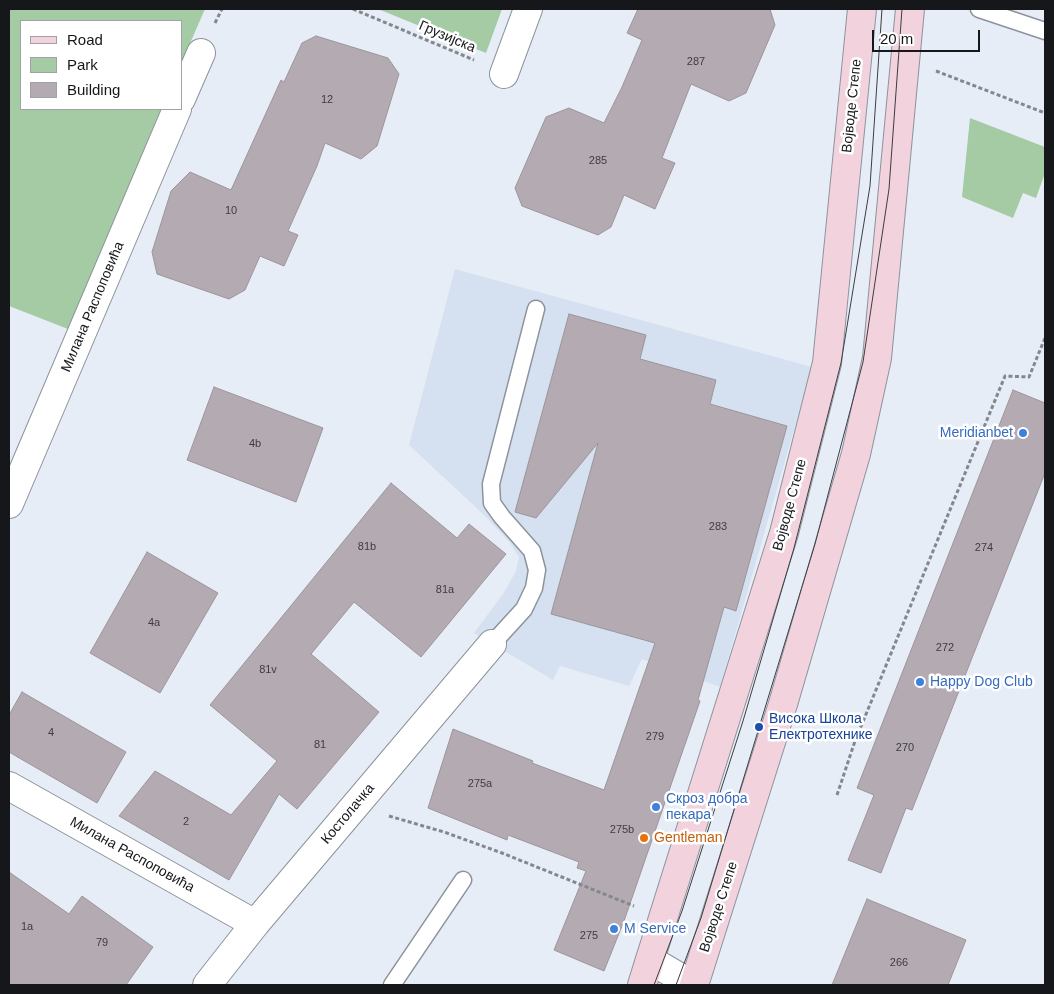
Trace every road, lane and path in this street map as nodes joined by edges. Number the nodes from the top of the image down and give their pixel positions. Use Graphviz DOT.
graph roads {
  1 [pos="353,9"];
  2 [pos="528,9"];
  3 [pos="862,9"];
  4 [pos="910,9"];
  5 [pos="979,9"];
  6 [pos="1045,31"];
  7 [pos="201,53"];
  8 [pos="934,70"];
  9 [pos="504,74"];
  10 [pos="182,97"];
  11 [pos="177,110"];
  12 [pos="1045,113"];
  13 [pos="536,309"];
  14 [pos="1045,338"];
  15 [pos="9,504"];
  16 [pos="492,644"];
  17 [pos="9,786"];
  18 [pos="837,795"];
  19 [pos="354,806"];
  20 [pos="463,880"];
  21 [pos="640,909"];
  22 [pos="255,924"];
  23 [pos="646,973"];
  24 [pos="207,985"];
  25 [pos="392,985"];
  26 [pos="694,985"];
  1 -- 9 [label="path, Грузијска"];
  2 -- 9 [label="street"];
  3 -- 23 [label="main road, Војводе Степе"];
  4 -- 26 [label="main road, Војводе Степе"];
  5 -- 6 [label="lane"];
  7 -- 10 [label="street"];
  8 -- 12 [label="path"];
  11 -- 15 [label="street, Милана Распоповића"];
  13 -- 16 [label="lane"];
  14 -- 18 [label="path"];
  16 -- 19 [label="street, Костолачка"];
  17 -- 22 [label="street, Милана Распоповића"];
  19 -- 21 [label="path"];
  19 -- 22 [label="street, Костолачка"];
  20 -- 25 [label="lane"];
  22 -- 24 [label="street, Костолачка"];
  23 -- 26 [label="street"];
}
